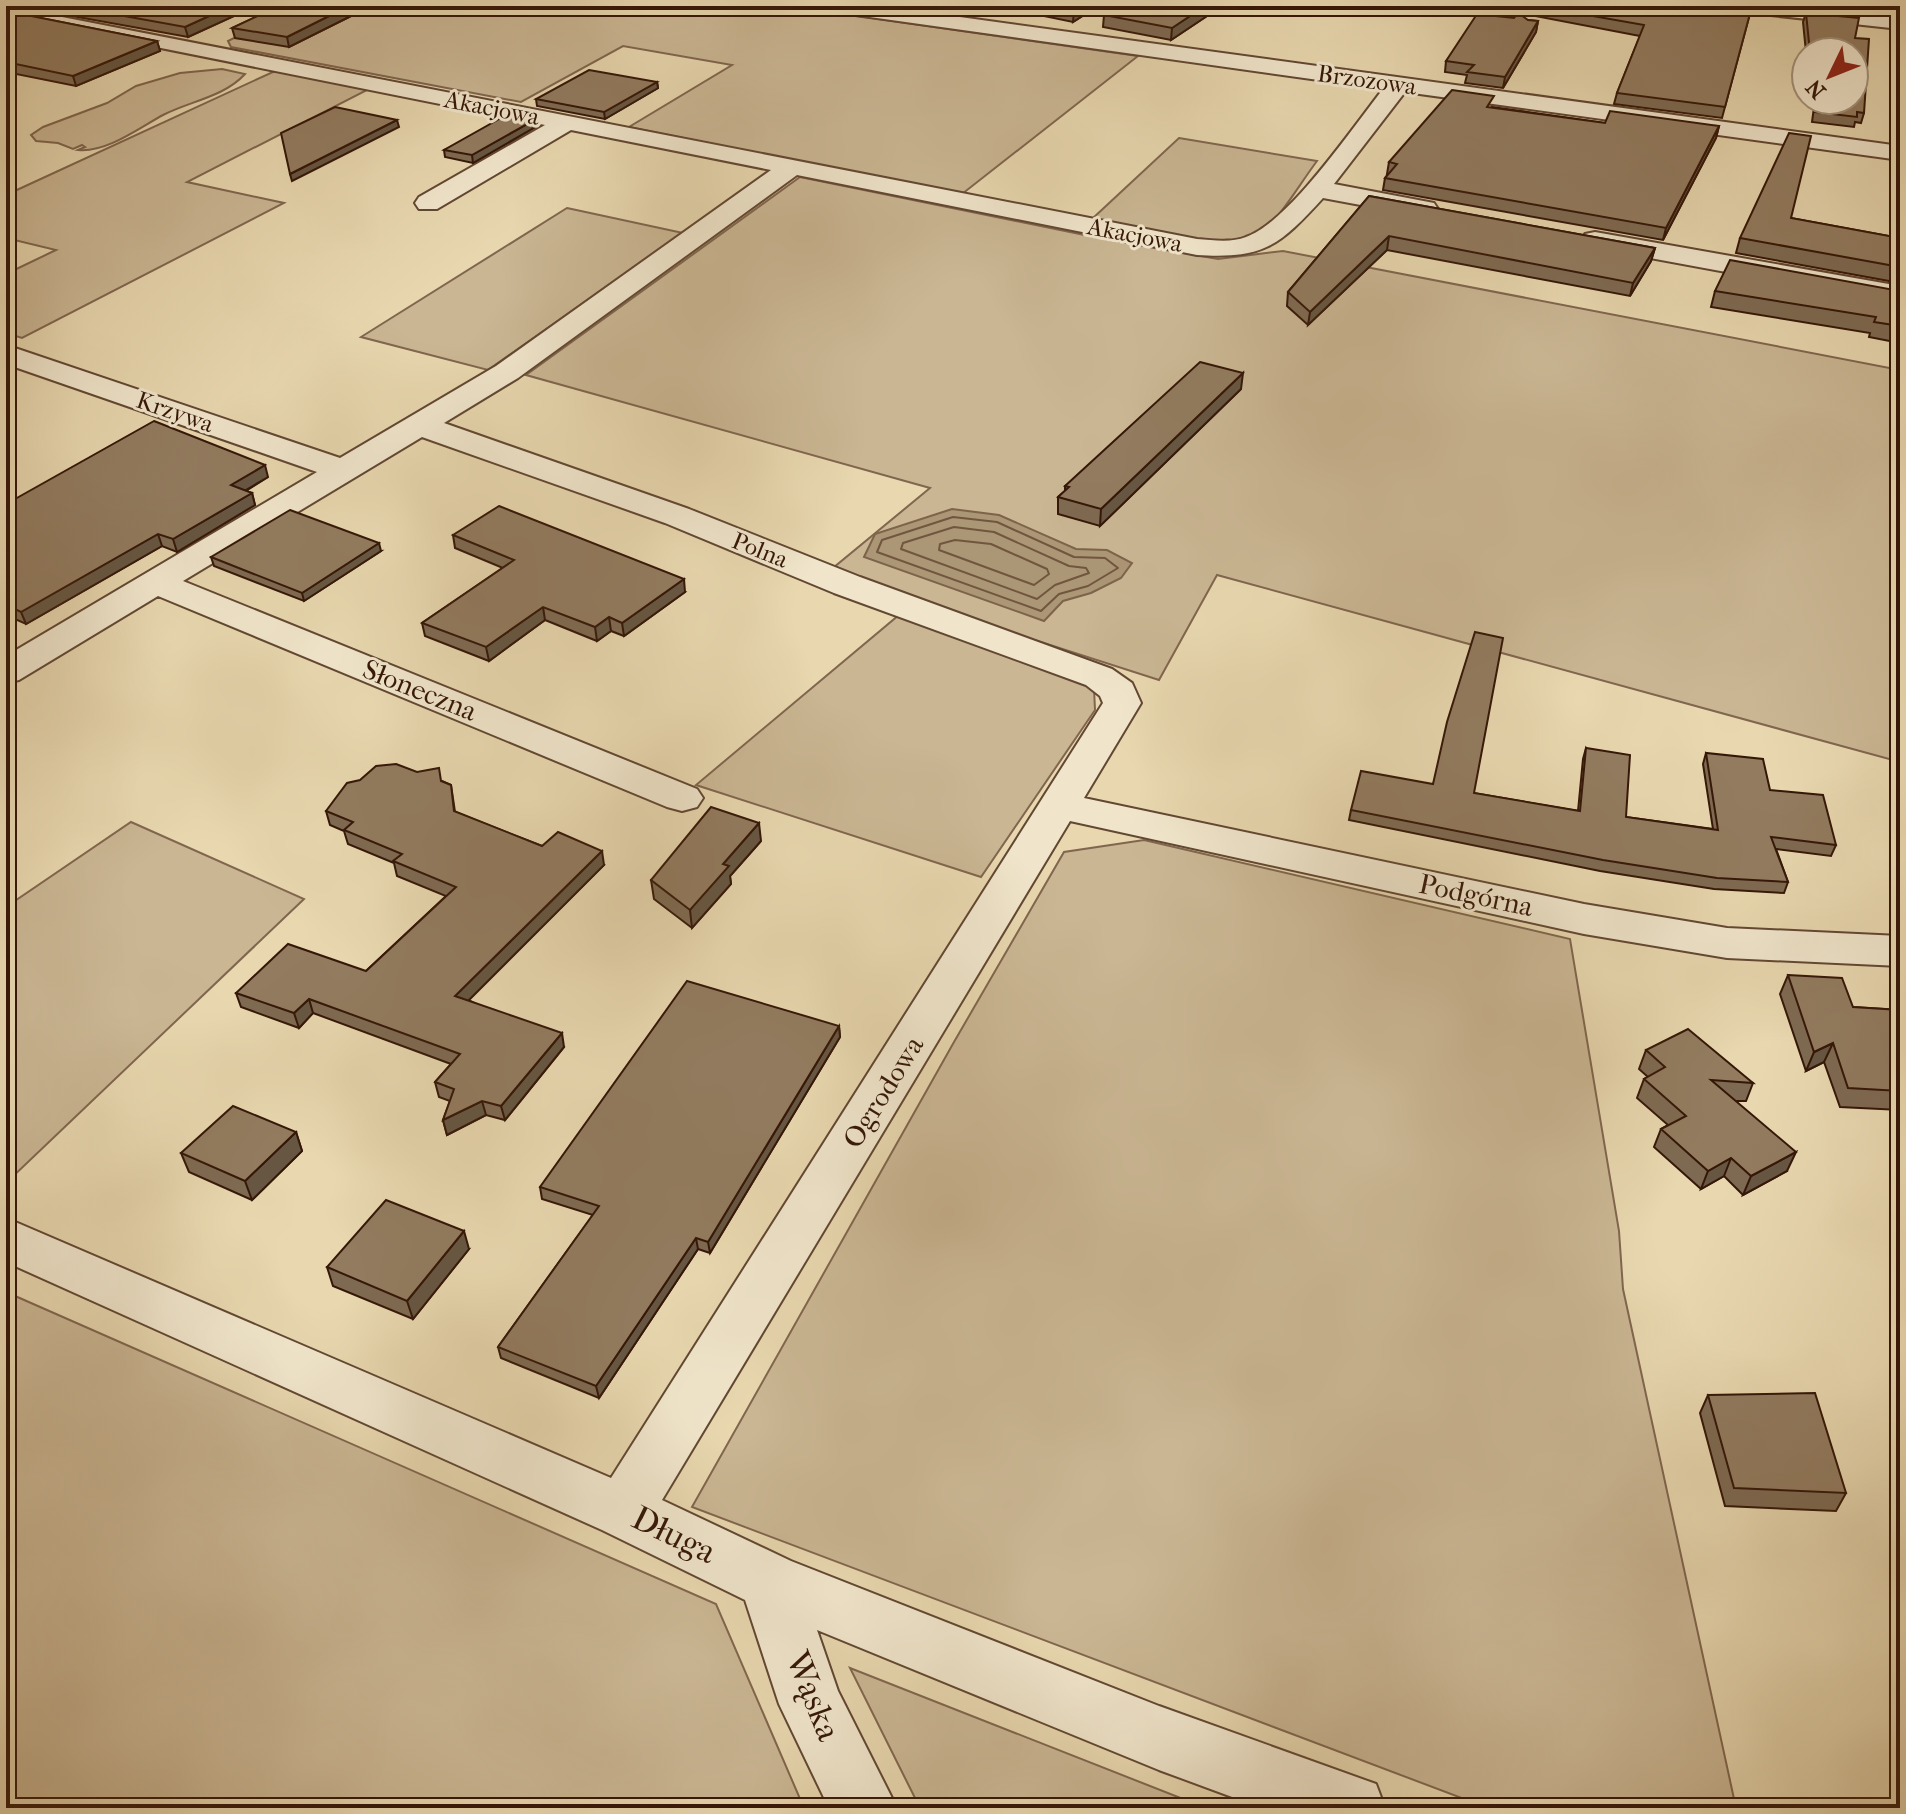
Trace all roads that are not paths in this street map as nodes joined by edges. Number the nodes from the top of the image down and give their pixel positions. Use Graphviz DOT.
graph roads {
  1 [pos="834,6"];
  2 [pos="1742,6"];
  3 [pos="6,11"];
  4 [pos="1093,22"];
  5 [pos="1900,23"];
  6 [pos="230,30"];
  7 [pos="1066,39"];
  8 [pos="192,47"];
  9 [pos="1399,84"];
  10 [pos="566,123"];
  11 [pos="1900,153"];
  12 [pos="791,168"];
  13 [pos="1317,189"];
  14 [pos="428,203"];
  15 [pos="1455,214"];
  16 [pos="1562,234"];
  17 [pos="1900,295"];
  18 [pos="6,354"];
  19 [pos="419,425"];
  20 [pos="344,470"];
  21 [pos="157,583"];
  22 [pos="11,664"];
  23 [pos="1099,677"];
  24 [pos="682,798"];
  25 [pos="1057,805"];
  26 [pos="1900,951"];
  27 [pos="6,1239"];
  28 [pos="623,1511"];
  29 [pos="769,1581"];
  30 [pos="864,1808"];
  31 [pos="1352,1808"];
  1 -- 7 [label="street, Brzozowa"];
  2 -- 5 [label="street"];
  3 -- 8 [label="street, Akacjowa"];
  4 -- 7 [label="street"];
  6 -- 8 [label="street"];
  7 -- 9 [label="street, Brzozowa"];
  8 -- 10 [label="street, Akacjowa"];
  9 -- 11 [label="street, Brzozowa"];
  9 -- 13 [label="street, Akacjowa"];
  10 -- 12 [label="street, Akacjowa"];
  10 -- 14 [label="street"];
  12 -- 13 [label="street, Akacjowa"];
  12 -- 19 [label="street"];
  13 -- 15 [label="street"];
  16 -- 17 [label="street"];
  18 -- 20 [label="street, Krzywa"];
  19 -- 20 [label="street"];
  19 -- 23 [label="street, Polna"];
  20 -- 21 [label="street"];
  21 -- 22 [label="street"];
  21 -- 24 [label="street, Słoneczna"];
  23 -- 25 [label="street, Ogrodowa"];
  25 -- 26 [label="street, Podgórna"];
  25 -- 28 [label="street, Ogrodowa"];
  27 -- 28 [label="street, Długa"];
  28 -- 29 [label="street, Długa"];
  29 -- 30 [label="street, Wąska"];
  29 -- 31 [label="street, Długa"];
}
